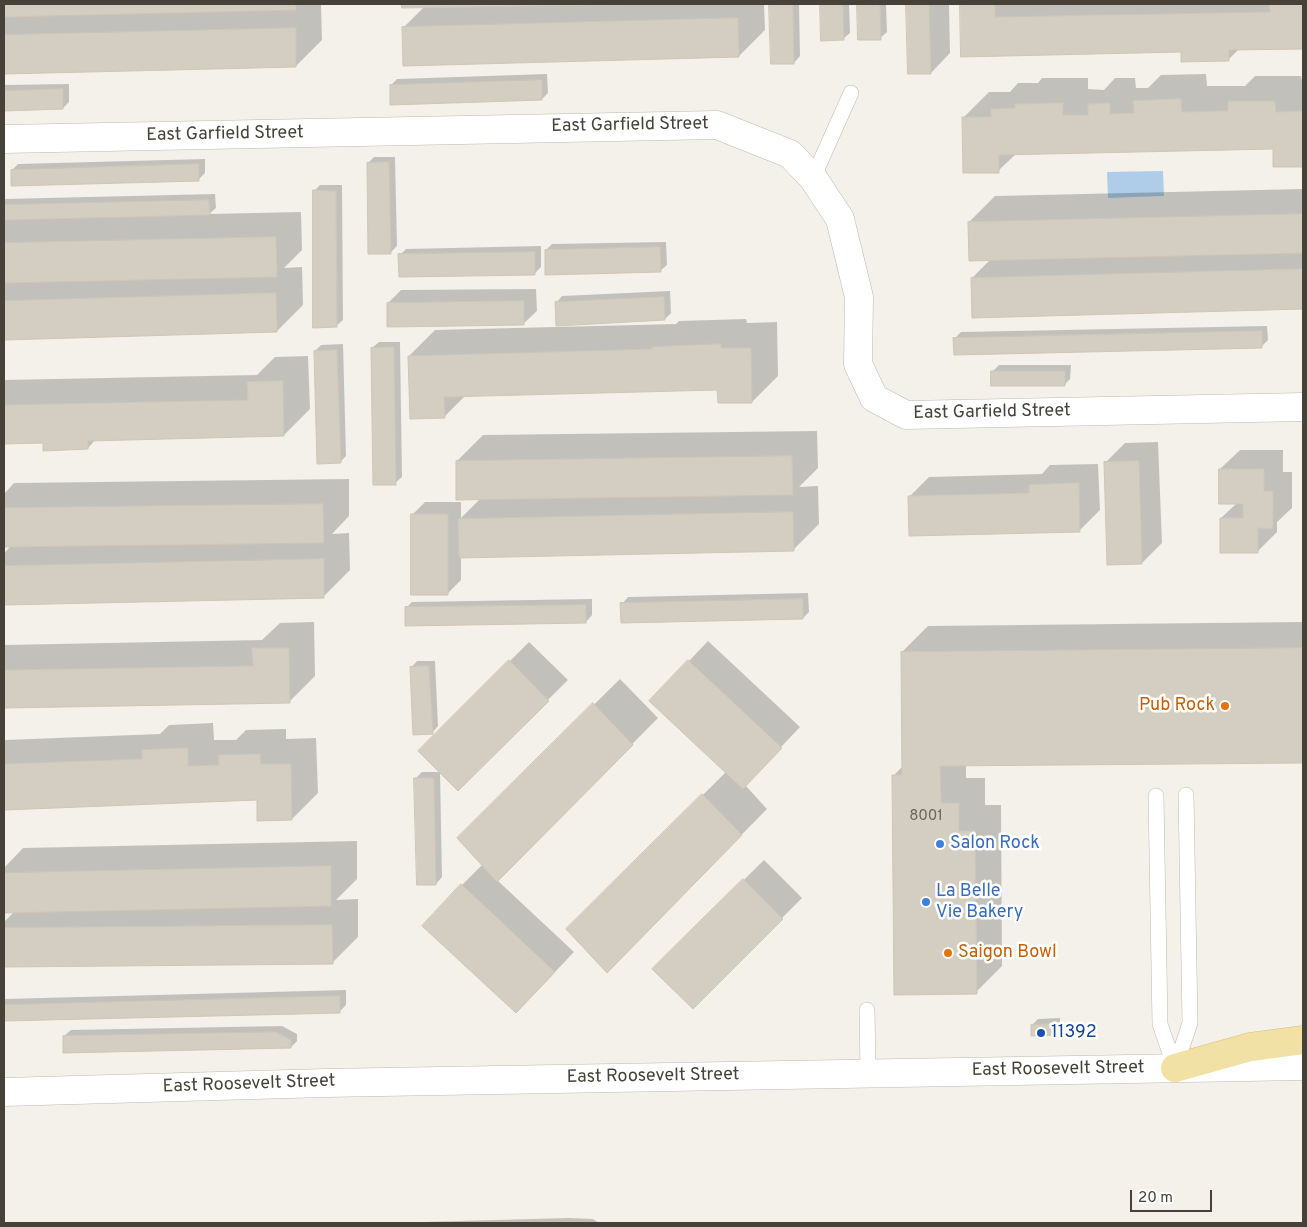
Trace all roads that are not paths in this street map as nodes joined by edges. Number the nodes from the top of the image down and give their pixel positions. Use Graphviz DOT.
graph roads {
  1 [pos="851,93"];
  2 [pos="4,139"];
  3 [pos="813,178"];
  4 [pos="1303,407"];
  5 [pos="1186,795"];
  6 [pos="1156,796"];
  7 [pos="867,1010"];
  8 [pos="1303,1040"];
  9 [pos="1303,1066"];
  10 [pos="1175,1068"];
  11 [pos="868,1073"];
  12 [pos="4,1092"];
  1 -- 3 [label="lane"];
  2 -- 3 [label="street, East Garfield Street"];
  3 -- 4 [label="street, East Garfield Street"];
  5 -- 10 [label="lane"];
  6 -- 10 [label="lane"];
  7 -- 11 [label="lane"];
  8 -- 10 [label="main road"];
  9 -- 10 [label="street, East Roosevelt Street"];
  10 -- 11 [label="street, East Roosevelt Street"];
  11 -- 12 [label="street, East Roosevelt Street"];
}
